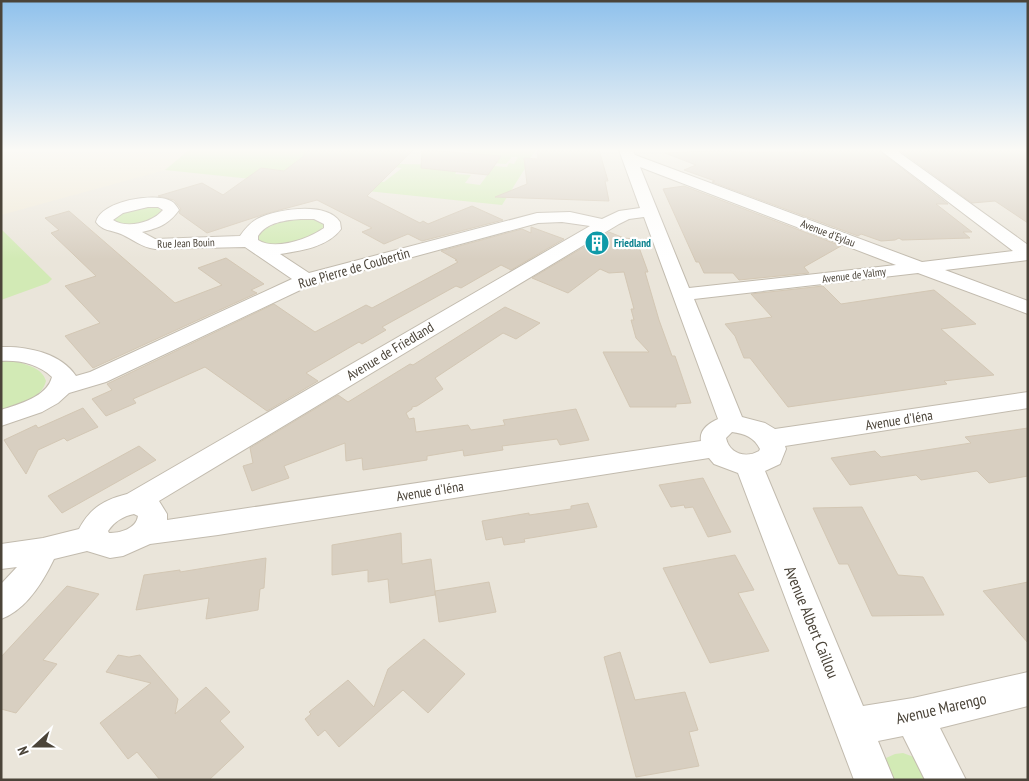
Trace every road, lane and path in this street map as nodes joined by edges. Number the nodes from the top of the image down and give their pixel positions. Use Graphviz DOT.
graph roads {
  1 [pos="640,186"];
  2 [pos="711,186"];
  3 [pos="936,186"];
  4 [pos="650,212"];
  5 [pos="603,225"];
  6 [pos="125,229"];
  7 [pos="1028,255"];
  8 [pos="919,268"];
  9 [pos="306,280"];
  10 [pos="681,295"];
  11 [pos="1028,308"];
  12 [pos="1,354"];
  13 [pos="61,388"];
  14 [pos="1028,400"];
  15 [pos="1,418"];
  16 [pos="732,424"];
  17 [pos="770,439"];
  18 [pos="715,448"];
  19 [pos="748,465"];
  20 [pos="134,503"];
  21 [pos="145,532"];
  22 [pos="94,537"];
  23 [pos="43,550"];
  24 [pos="1,557"];
  25 [pos="1,605"];
  26 [pos="1028,689"];
  27 [pos="914,716"];
  28 [pos="854,726"];
  29 [pos="874,780"];
  30 [pos="946,780"];
  1 -- 4 [label="street"];
  2 -- 8 [label="street, Avenue d'Eylau"];
  3 -- 7 [label="street"];
  4 -- 5 [label="street, Avenue de Friedland"];
  4 -- 10 [label="street"];
  5 -- 9 [label="street, Rue Pierre de Coubertin"];
  5 -- 20 [label="street, Avenue de Friedland"];
  6 -- 9 [label="street, Rue Jean Bouin"];
  7 -- 8 [label="street, Avenue de Valmy"];
  8 -- 10 [label="street, Avenue de Valmy"];
  8 -- 11 [label="street, Avenue d'Eylau"];
  9 -- 13 [label="street, Rue Pierre de Coubertin"];
  10 -- 16 [label="street"];
  12 -- 13 [label="street"];
  13 -- 15 [label="street, Rue Pierre de Coubertin"];
  14 -- 17 [label="street, Avenue d'Iéna"];
  16 -- 17 [label="street"];
  16 -- 18 [label="street"];
  17 -- 19 [label="street"];
  18 -- 19 [label="street"];
  18 -- 21 [label="street, Avenue d'Iéna"];
  19 -- 28 [label="street, Avenue Albert Caillou"];
  20 -- 21 [label="street"];
  20 -- 22 [label="street"];
  21 -- 22 [label="street"];
  22 -- 23 [label="street"];
  23 -- 24 [label="street"];
  23 -- 25 [label="street"];
  26 -- 27 [label="street, Avenue Marengo"];
  27 -- 28 [label="street, Avenue Marengo"];
  27 -- 30 [label="street"];
  28 -- 29 [label="street, Avenue Albert Caillou"];
}
